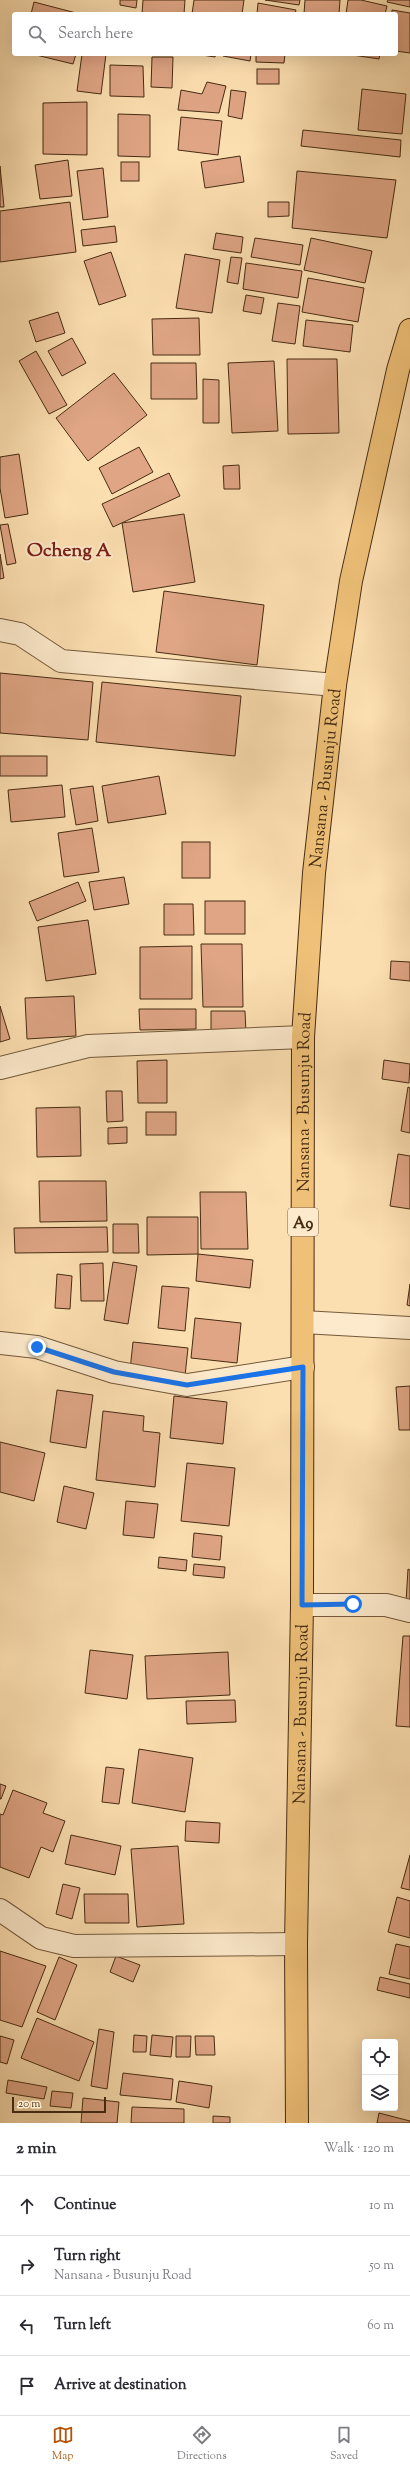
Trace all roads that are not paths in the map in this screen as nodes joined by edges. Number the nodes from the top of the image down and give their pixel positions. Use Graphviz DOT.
graph roads {
  1 [pos="410,330"];
  2 [pos="0,630"];
  3 [pos="335,685"];
  4 [pos="303,1037"];
  5 [pos="0,1068"];
  6 [pos="303,1322"];
  7 [pos="410,1328"];
  8 [pos="0,1343"];
  9 [pos="303,1367"];
  10 [pos="302,1605"];
  11 [pos="410,1611"];
  12 [pos="0,1910"];
  13 [pos="296,1944"];
  14 [pos="296,2123"];
  1 -- 3 [label="main road, Nansana - Busunju Road / A9"];
  2 -- 3 [label="street"];
  3 -- 4 [label="main road, Nansana - Busunju Road / A9"];
  4 -- 5 [label="street"];
  4 -- 6 [label="main road, Nansana - Busunju Road / A9"];
  6 -- 7 [label="street"];
  6 -- 9 [label="main road, Nansana - Busunju Road / A9"];
  8 -- 9 [label="street"];
  9 -- 10 [label="main road, Nansana - Busunju Road / A9"];
  10 -- 11 [label="street"];
  10 -- 13 [label="main road, Nansana - Busunju Road / A9"];
  12 -- 13 [label="street"];
  13 -- 14 [label="main road, Nansana - Busunju Road / A9"];
}
